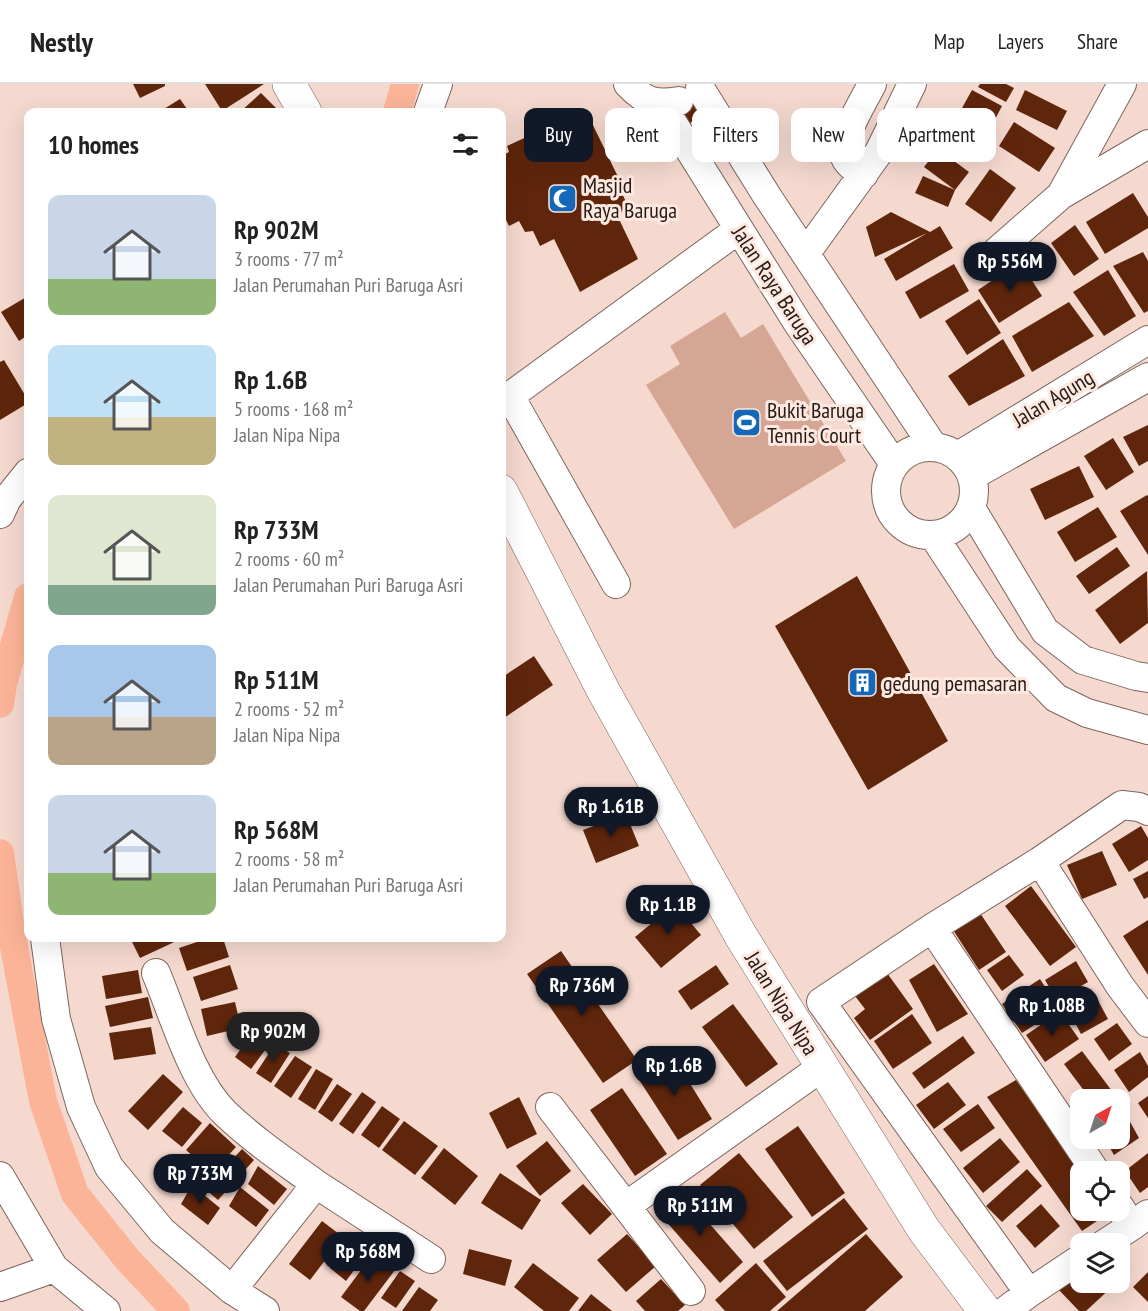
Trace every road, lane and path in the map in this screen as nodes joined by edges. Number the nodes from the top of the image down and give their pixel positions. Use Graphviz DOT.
graph roads {
  1 [pos="289,84"];
  2 [pos="438,84"];
  3 [pos="628,84"];
  4 [pos="872,84"];
  5 [pos="912,84"];
  6 [pos="1122,84"];
  7 [pos="701,86"];
  8 [pos="660,104"];
  9 [pos="303,108"];
  10 [pos="429,108"];
  11 [pos="1148,144"];
  12 [pos="864,174"];
  13 [pos="1061,195"];
  14 [pos="739,229"];
  15 [pos="997,251"];
  16 [pos="806,253"];
  17 [pos="1148,340"];
  18 [pos="1148,377"];
  19 [pos="954,460"];
  20 [pos="894,464"];
  21 [pos="24,477"];
  22 [pos="2,500"];
  23 [pos="506,501"];
  24 [pos="971,508"];
  25 [pos="933,535"];
  26 [pos="616,584"];
  27 [pos="1148,678"];
  28 [pos="1148,730"];
  29 [pos="1135,808"];
  30 [pos="1040,861"];
  31 [pos="932,928"];
  32 [pos="46,942"];
  33 [pos="156,973"];
  34 [pos="821,1002"];
  35 [pos="791,1017"];
  36 [pos="1148,1023"];
  37 [pos="822,1067"];
  38 [pos="550,1107"];
  39 [pos="1089,1161"];
  40 [pos="0,1176"];
  41 [pos="316,1184"];
  42 [pos="626,1206"];
  43 [pos="1136,1221"];
  44 [pos="1119,1233"];
  45 [pos="431,1259"];
  46 [pos="1070,1266"];
  47 [pos="54,1268"];
  48 [pos="0,1287"];
  49 [pos="232,1290"];
  50 [pos="691,1291"];
  51 [pos="1029,1293"];
  52 [pos="106,1311"];
  53 [pos="265,1311"];
  54 [pos="985,1311"];
  55 [pos="1005,1311"];
  1 -- 9 [label="street"];
  2 -- 10 [label="street"];
  3 -- 8 [label="street"];
  4 -- 12 [label="street"];
  5 -- 12 [label="street"];
  6 -- 13 [label="street"];
  7 -- 8 [label="street"];
  7 -- 16 [label="street"];
  8 -- 14 [label="street, Jalan Raya Baruga"];
  11 -- 13 [label="street"];
  12 -- 16 [label="street"];
  13 -- 15 [label="street"];
  14 -- 20 [label="street, Jalan Raya Baruga"];
  14 -- 26 [label="street"];
  16 -- 19 [label="street"];
  17 -- 19 [label="street, Jalan Agung"];
  18 -- 19 [label="street, Jalan Agung"];
  19 -- 20 [label="street"];
  19 -- 24 [label="street"];
  20 -- 25 [label="street"];
  21 -- 22 [label="street"];
  23 -- 35 [label="street, Jalan Nipa Nipa"];
  24 -- 25 [label="street"];
  24 -- 27 [label="street"];
  25 -- 28 [label="street"];
  29 -- 30 [label="street"];
  30 -- 31 [label="street"];
  30 -- 36 [label="street"];
  31 -- 34 [label="street"];
  31 -- 39 [label="street"];
  32 -- 49 [label="street"];
  33 -- 41 [label="street"];
  34 -- 35 [label="street"];
  34 -- 51 [label="street"];
  35 -- 37 [label="street, Jalan Nipa Nipa"];
  37 -- 42 [label="street"];
  37 -- 54 [label="street, Jalan Nipa Nipa"];
  38 -- 42 [label="street"];
  40 -- 47 [label="street"];
  41 -- 45 [label="street"];
  41 -- 49 [label="street"];
  42 -- 50 [label="street"];
  43 -- 44 [label="street"];
  46 -- 51 [label="street"];
  47 -- 48 [label="street"];
  47 -- 52 [label="street"];
  49 -- 53 [label="street"];
  51 -- 55 [label="street"];
}
